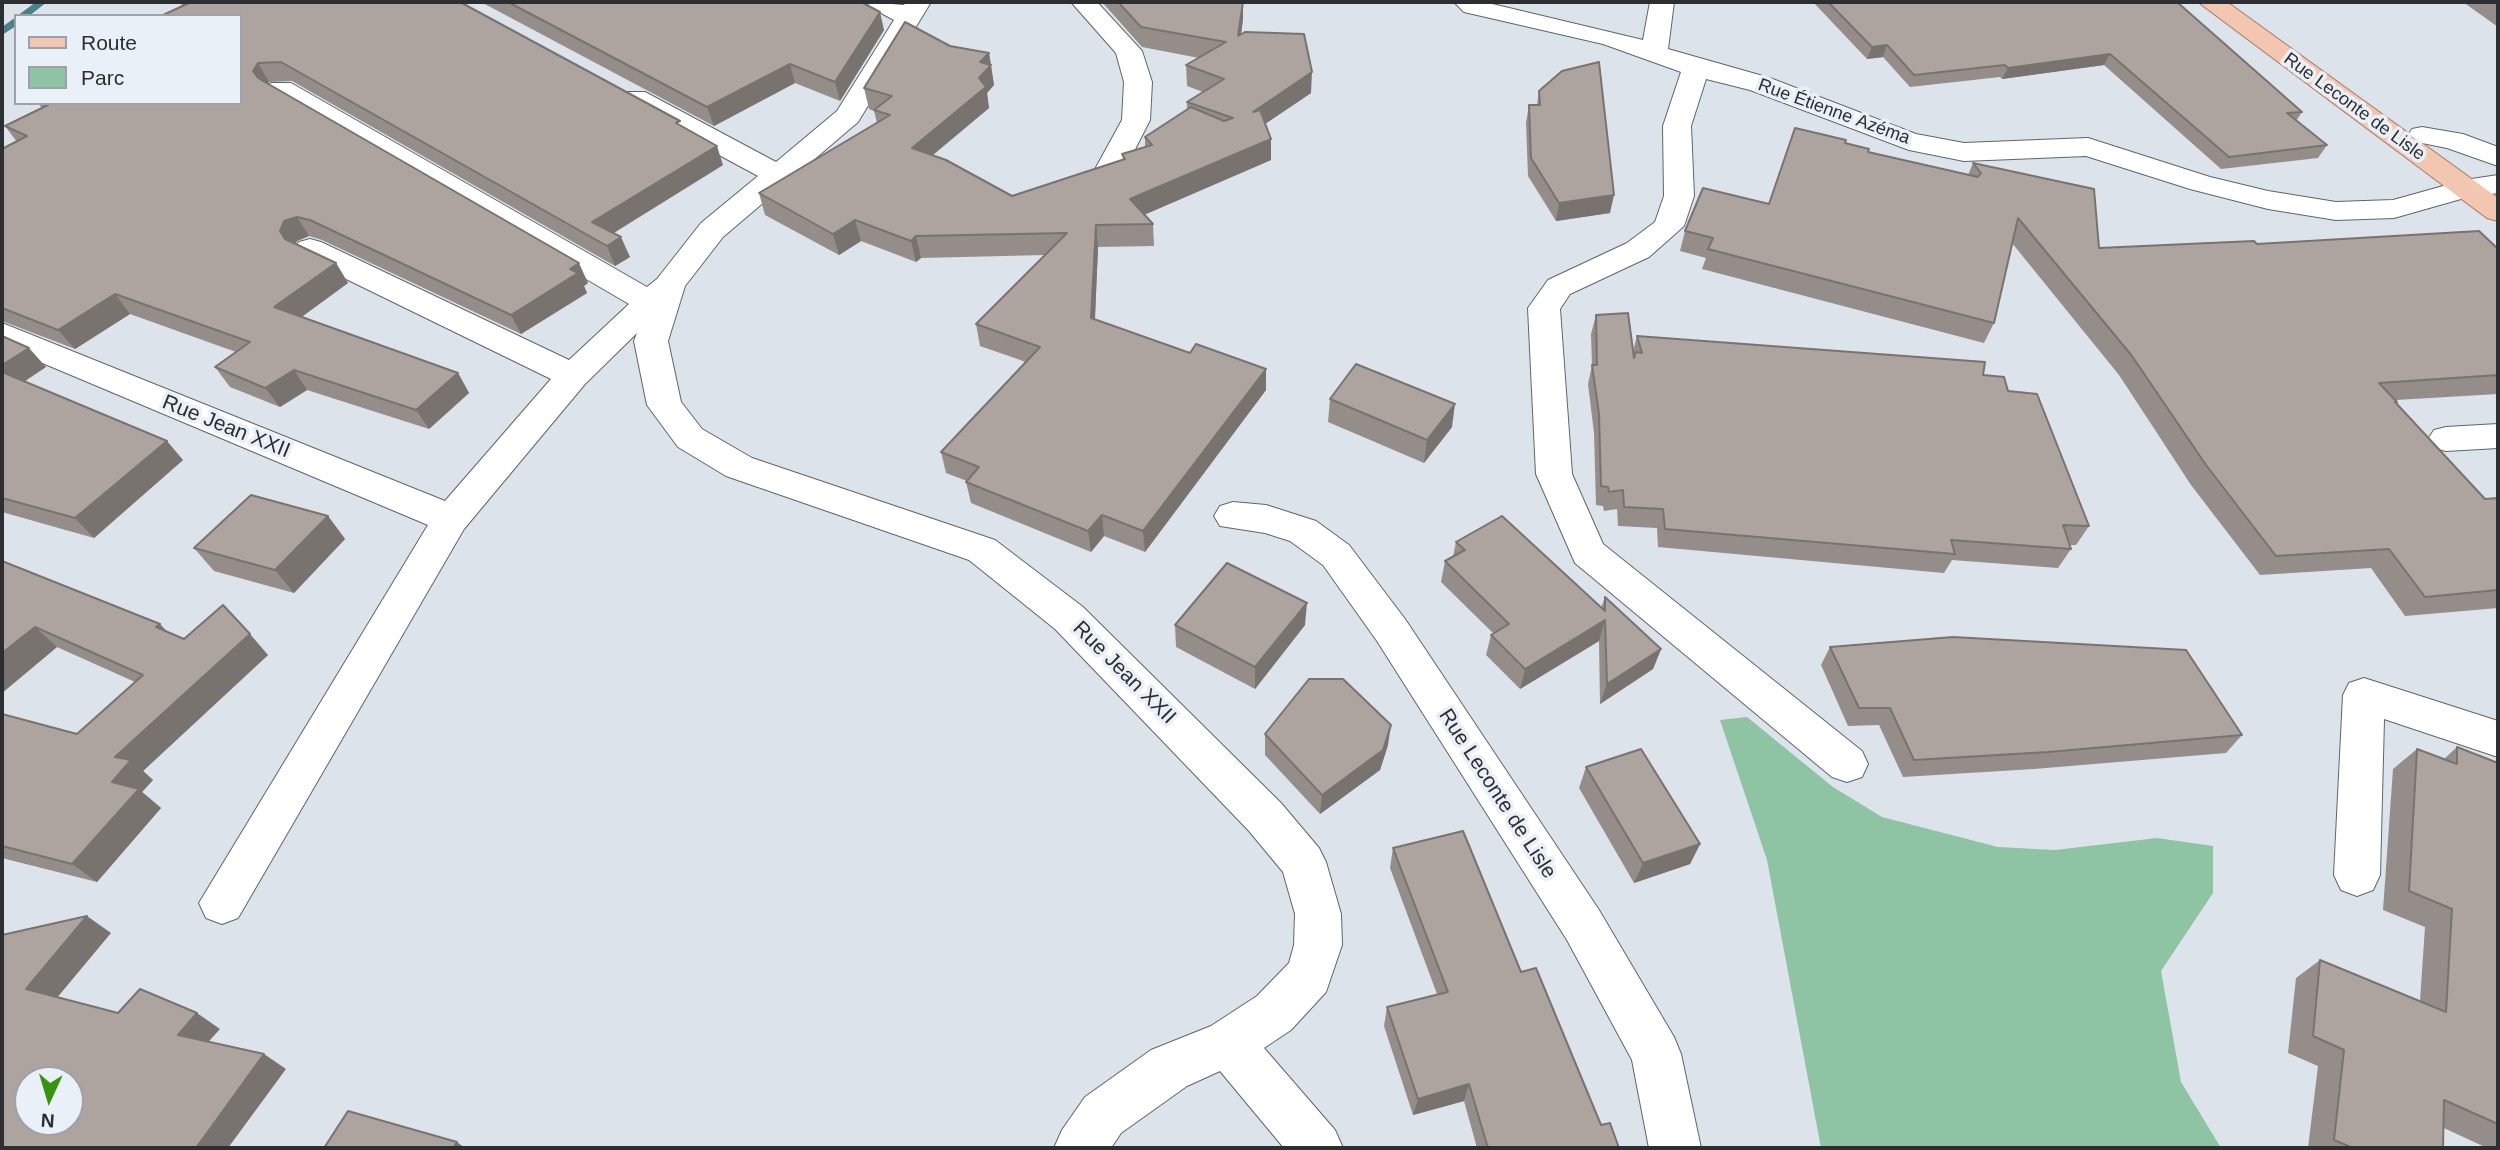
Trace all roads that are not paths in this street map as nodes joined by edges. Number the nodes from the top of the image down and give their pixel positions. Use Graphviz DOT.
graph roads {
  1 [pos="1083,2"];
  2 [pos="1467,2"];
  3 [pos="1662,2"];
  4 [pos="2211,2"];
  5 [pos="2235,2"];
  6 [pos="902,7"];
  7 [pos="1654,52"];
  8 [pos="1696,68"];
  9 [pos="612,85"];
  10 [pos="281,89"];
  11 [pos="2422,135"];
  12 [pos="1109,170"];
  13 [pos="778,175"];
  14 [pos="2492,186"];
  15 [pos="310,249"];
  16 [pos="660,293"];
  17 [pos="2,334"];
  18 [pos="573,376"];
  19 [pos="2498,436"];
  20 [pos="2446,439"];
  21 [pos="1233,516"];
  22 [pos="451,519"];
  23 [pos="2498,739"];
  24 [pos="1847,764"];
  25 [pos="2357,875"];
  26 [pos="222,904"];
  27 [pos="1228,1043"];
  28 [pos="1080,1148"];
  29 [pos="1317,1148"];
  30 [pos="1675,1148"];
  1 -- 12 [label="street"];
  2 -- 7 [label="street, Rue Étienne Azéma"];
  3 -- 7 [label="street"];
  4 -- 14 [label="main road, Rue Leconte de Lisle"];
  5 -- 11 [label="main road, Rue Leconte de Lisle"];
  6 -- 13 [label="street, Rue Jean XXII"];
  7 -- 8 [label="street, Rue Étienne Azéma"];
  8 -- 14 [label="street, Rue Étienne Azéma"];
  8 -- 24 [label="street"];
  9 -- 13 [label="street"];
  10 -- 16 [label="street"];
  11 -- 14 [label="street"];
  13 -- 16 [label="street, Rue Jean XXII"];
  15 -- 18 [label="street"];
  16 -- 18 [label="street, Rue Jean XXII"];
  16 -- 27 [label="street, Rue Jean XXII"];
  17 -- 22 [label="street, Rue Jean XXII"];
  18 -- 22 [label="street, Rue Jean XXII"];
  19 -- 20 [label="street"];
  21 -- 30 [label="street, Rue Leconte de Lisle"];
  22 -- 26 [label="street, Rue Jean XXII"];
  23 -- 25 [label="street"];
  27 -- 28 [label="street, Rue Jean XXII"];
  27 -- 29 [label="street"];
}
